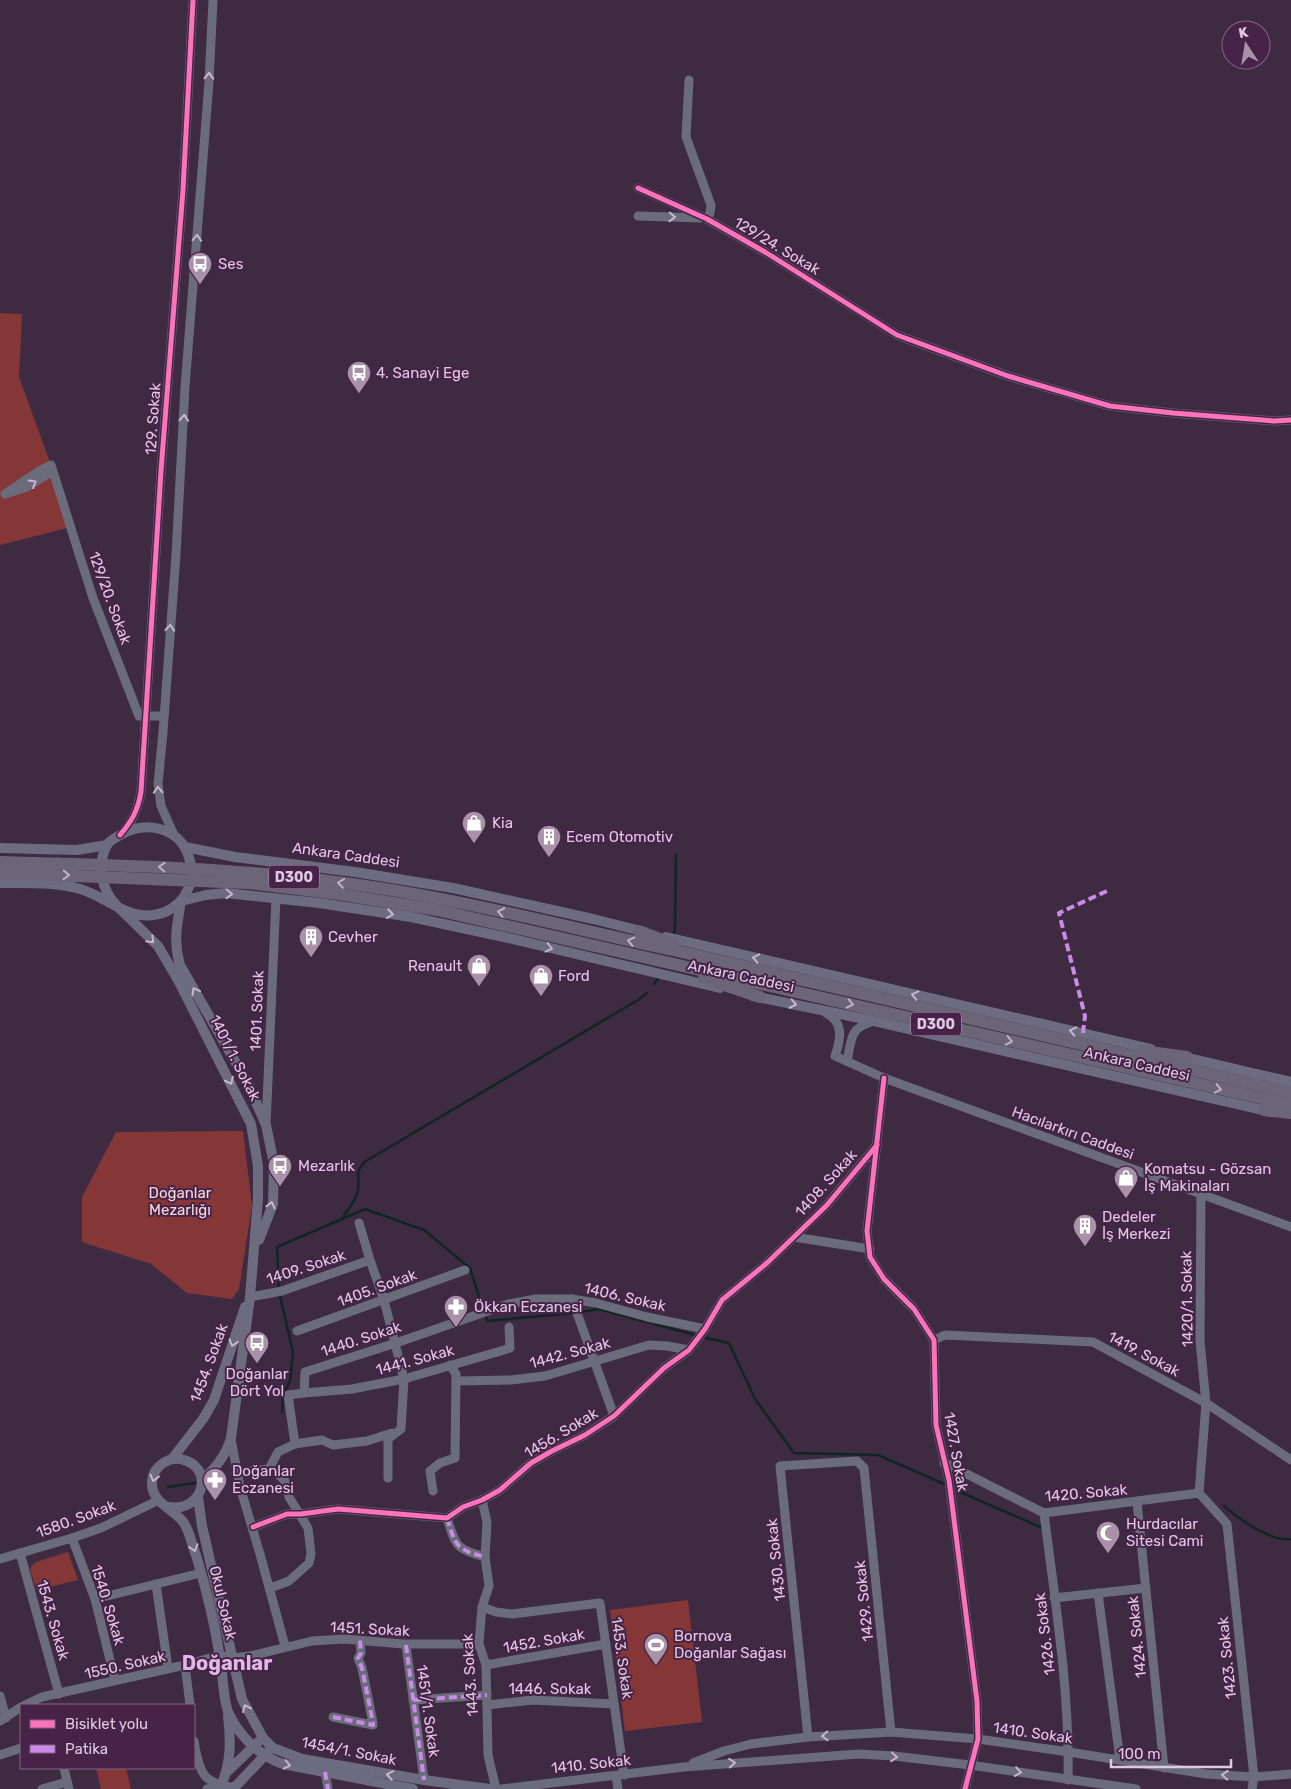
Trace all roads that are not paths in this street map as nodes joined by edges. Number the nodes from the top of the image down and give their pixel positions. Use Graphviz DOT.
graph roads {
  1 [pos="193,0"];
  2 [pos="213,0"];
  3 [pos="689,80"];
  4 [pos="638,188"];
  5 [pos="638,216"];
  6 [pos="706,219"];
  7 [pos="1291,420"];
  8 [pos="3,495"];
  9 [pos="147,716"];
  10 [pos="164,716"];
  11 [pos="120,835"];
  12 [pos="174,835"];
  13 [pos="107,845"];
  14 [pos="184,847"];
  15 [pos="0,848"];
  16 [pos="0,862"];
  17 [pos="0,873"];
  18 [pos="0,882"];
  19 [pos="276,898"];
  20 [pos="181,901"];
  21 [pos="116,906"];
  22 [pos="639,931"];
  23 [pos="642,957"];
  24 [pos="712,959"];
  25 [pos="760,997"];
  26 [pos="819,1009"];
  27 [pos="874,1021"];
  28 [pos="1061,1040"];
  29 [pos="1187,1057"];
  30 [pos="847,1061"];
  31 [pos="884,1078"];
  32 [pos="1291,1082"];
  33 [pos="1291,1093"];
  34 [pos="1291,1105"];
  35 [pos="1264,1110"];
  36 [pos="1291,1115"];
  37 [pos="266,1125"];
  38 [pos="876,1145"];
  39 [pos="1201,1194"];
  40 [pos="359,1223"];
  41 [pos="1291,1227"];
  42 [pos="794,1237"];
  43 [pos="870,1249"];
  44 [pos="255,1250"];
  45 [pos="370,1260"];
  46 [pos="465,1270"];
  47 [pos="250,1297"];
  48 [pos="572,1299"];
  49 [pos="384,1300"];
  50 [pos="508,1304"];
  51 [pos="509,1327"];
  52 [pos="705,1329"];
  53 [pos="297,1330"];
  54 [pos="934,1340"];
  55 [pos="396,1343"];
  56 [pos="689,1350"];
  57 [pos="594,1360"];
  58 [pos="450,1365"];
  59 [pos="404,1379"];
  60 [pos="456,1381"];
  61 [pos="304,1393"];
  62 [pos="1206,1403"];
  63 [pos="614,1416"];
  64 [pos="401,1429"];
  65 [pos="231,1438"];
  66 [pos="294,1444"];
  67 [pos="172,1459"];
  68 [pos="1291,1460"];
  69 [pos="944,1463"];
  70 [pos="269,1468"];
  71 [pos="864,1468"];
  72 [pos="236,1473"];
  73 [pos="388,1478"];
  74 [pos="202,1481"];
  75 [pos="433,1491"];
  76 [pos="1200,1493"];
  77 [pos="198,1497"];
  78 [pos="159,1500"];
  79 [pos="482,1500"];
  80 [pos="1136,1502"];
  81 [pos="169,1507"];
  82 [pos="1044,1513"];
  83 [pos="301,1514"];
  84 [pos="447,1518"];
  85 [pos="253,1527"];
  86 [pos="72,1538"];
  87 [pos="20,1553"];
  88 [pos="485,1557"];
  89 [pos="0,1559"];
  90 [pos="202,1573"];
  91 [pos="156,1584"];
  92 [pos="270,1588"];
  93 [pos="1146,1588"];
  94 [pos="1098,1593"];
  95 [pos="1054,1598"];
  96 [pos="95,1599"];
  97 [pos="482,1607"];
  98 [pos="360,1640"];
  99 [pos="406,1644"];
  100 [pos="479,1644"];
  101 [pos="606,1644"];
  102 [pos="285,1646"];
  103 [pos="220,1655"];
  104 [pos="232,1658"];
  105 [pos="185,1665"];
  106 [pos="486,1665"];
  107 [pos="168,1668"];
  108 [pos="115,1680"];
  109 [pos="59,1694"];
  110 [pos="0,1696"];
  111 [pos="413,1700"];
  112 [pos="487,1700"];
  113 [pos="44,1701"];
  114 [pos="30,1704"];
  115 [pos="190,1704"];
  116 [pos="614,1704"];
  117 [pos="20,1708"];
  118 [pos="228,1712"];
  119 [pos="333,1718"];
  120 [pos="3,1720"];
  121 [pos="891,1732"];
  122 [pos="808,1737"];
  123 [pos="263,1738"];
  124 [pos="978,1739"];
  125 [pos="195,1745"];
  126 [pos="253,1746"];
  127 [pos="20,1748"];
  128 [pos="269,1752"];
  129 [pos="1069,1752"];
  130 [pos="0,1755"];
  131 [pos="1120,1760"];
  132 [pos="970,1765"];
  133 [pos="684,1767"];
  134 [pos="1164,1768"];
  135 [pos="64,1769"];
  136 [pos="228,1771"];
  137 [pos="325,1772"];
  138 [pos="1291,1774"];
  139 [pos="620,1775"];
  140 [pos="1254,1777"];
  141 [pos="424,1780"];
  142 [pos="1068,1780"];
  143 [pos="68,1785"];
  144 [pos="1097,1786"];
  145 [pos="222,1788"];
  146 [pos="401,1788"];
  147 [pos="42,1789"];
  148 [pos="207,1789"];
  149 [pos="328,1789"];
  150 [pos="413,1789"];
  151 [pos="490,1789"];
  152 [pos="496,1789"];
  153 [pos="501,1789"];
  154 [pos="618,1789"];
  155 [pos="965,1789"];
  156 [pos="1136,1789"];
  157 [pos="1252,1789"];
  1 -- 9 [label="street, 129. Sokak"];
  10 -- 2 [label="street, 129. Sokak, one-way"];
  3 -- 6 [label="street"];
  4 -- 6 [label="street, 129/24. Sokak"];
  5 -- 6 [label="street, 129/24. Sokak, one-way"];
  6 -- 7 [label="street, 129/24. Sokak"];
  8 -- 9 [label="street, 129/20. Sokak"];
  9 -- 10 [label="street"];
  9 -- 11 [label="street, 129. Sokak"];
  12 -- 10 [label="street, 129. Sokak, one-way"];
  11 -- 12 [label="main road"];
  11 -- 13 [label="main road"];
  12 -- 14 [label="main road"];
  13 -- 15 [label="main road"];
  13 -- 21 [label="main road"];
  14 -- 20 [label="main road"];
  14 -- 22 [label="main road, Ankara Caddesi"];
  24 -- 16 [label="highway, Ankara Caddesi / D300, one-way"];
  17 -- 23 [label="highway, Ankara Caddesi / D300, one-way"];
  18 -- 21 [label="main road, Ankara Caddesi"];
  20 -- 19 [label="main road, Ankara Caddesi, one-way"];
  19 -- 25 [label="main road, Ankara Caddesi, one-way"];
  19 -- 37 [label="street, 1401. Sokak"];
  20 -- 21 [label="main road, Ankara Caddesi"];
  37 -- 20 [label="main road, 1401/1. Sokak, one-way"];
  21 -- 44 [label="main road, 1401/1. Sokak, one-way"];
  22 -- 24 [label="highway"];
  29 -- 22 [label="main road, Ankara Caddesi, one-way"];
  23 -- 25 [label="highway"];
  23 -- 34 [label="highway, Ankara Caddesi / D300, one-way"];
  24 -- 28 [label="highway, Ankara Caddesi / D300"];
  25 -- 26 [label="main road, Ankara Caddesi, one-way"];
  26 -- 27 [label="main road, Ankara Caddesi"];
  26 -- 30 [label="street, Hacılarkırı Caddesi"];
  27 -- 30 [label="street"];
  27 -- 35 [label="main road, Ankara Caddesi"];
  28 -- 29 [label="highway"];
  28 -- 33 [label="highway, Ankara Caddesi / D300"];
  29 -- 32 [label="main road, Ankara Caddesi"];
  30 -- 31 [label="street, Hacılarkırı Caddesi"];
  31 -- 38 [label="street, 1408. Sokak"];
  31 -- 39 [label="street, Hacılarkırı Caddesi"];
  35 -- 36 [label="highway"];
  44 -- 37 [label="main road, 1401/1. Sokak, one-way"];
  38 -- 42 [label="street, 1408. Sokak"];
  38 -- 43 [label="street, 1408. Sokak"];
  39 -- 41 [label="street, Hacılarkırı Caddesi"];
  39 -- 62 [label="street, 1420/1. Sokak"];
  40 -- 45 [label="street, 1409. Sokak"];
  42 -- 43 [label="street, 1408. Sokak"];
  42 -- 52 [label="street, 1456. Sokak"];
  43 -- 54 [label="street"];
  44 -- 47 [label="main road, 1401/1. Sokak"];
  45 -- 47 [label="street, 1409. Sokak"];
  45 -- 49 [label="street, 1409. Sokak"];
  46 -- 49 [label="street, 1405. Sokak"];
  47 -- 65 [label="main road, 1401/1. Sokak"];
  47 -- 67 [label="main road, 1454. Sokak, one-way"];
  48 -- 50 [label="street, 1406. Sokak"];
  48 -- 52 [label="street, 1406. Sokak"];
  48 -- 57 [label="street"];
  49 -- 53 [label="street, 1405. Sokak"];
  49 -- 55 [label="street, 1409. Sokak"];
  50 -- 55 [label="street, 1440. Sokak"];
  51 -- 58 [label="street, 1441. Sokak"];
  52 -- 56 [label="street, 1456. Sokak"];
  54 -- 62 [label="street, 1419. Sokak"];
  54 -- 69 [label="street, 1427. Sokak"];
  55 -- 59 [label="street, 1409. Sokak"];
  55 -- 61 [label="street, 1440. Sokak"];
  56 -- 57 [label="street, 1442. Sokak"];
  56 -- 63 [label="street, 1456. Sokak"];
  57 -- 60 [label="street, 1442. Sokak"];
  57 -- 63 [label="street"];
  58 -- 59 [label="street, 1441. Sokak"];
  58 -- 60 [label="street"];
  59 -- 61 [label="street, 1441. Sokak"];
  59 -- 64 [label="street, 1409. Sokak"];
  60 -- 75 [label="street"];
  61 -- 66 [label="street"];
  62 -- 68 [label="street, 1419. Sokak"];
  62 -- 76 [label="street, 1420/1. Sokak"];
  63 -- 79 [label="street, 1456. Sokak"];
  64 -- 66 [label="street"];
  64 -- 73 [label="street"];
  65 -- 72 [label="street, 1401/1. Sokak"];
  65 -- 74 [label="main road"];
  66 -- 70 [label="street"];
  67 -- 74 [label="main road"];
  67 -- 78 [label="main road, one-way"];
  69 -- 82 [label="street, 1420. Sokak"];
  69 -- 124 [label="street, 1427. Sokak"];
  70 -- 72 [label="street"];
  70 -- 83 [label="street"];
  71 -- 121 [label="street, 1429. Sokak"];
  71 -- 122 [label="street, 1430. Sokak"];
  72 -- 85 [label="street"];
  74 -- 77 [label="main road"];
  76 -- 80 [label="street, 1420. Sokak"];
  76 -- 140 [label="street, 1423. Sokak"];
  77 -- 81 [label="main road"];
  77 -- 104 [label="main road"];
  78 -- 81 [label="main road"];
  78 -- 86 [label="street, 1580. Sokak"];
  79 -- 84 [label="street, 1456. Sokak"];
  79 -- 88 [label="street, 1443. Sokak"];
  80 -- 82 [label="street, 1420. Sokak"];
  80 -- 93 [label="street, 1424. Sokak"];
  81 -- 90 [label="main road, Okul Sokak, one-way"];
  82 -- 95 [label="street, 1426. Sokak"];
  83 -- 84 [label="street"];
  83 -- 85 [label="street"];
  83 -- 92 [label="street"];
  84 -- 88 [label="street"];
  85 -- 92 [label="street"];
  86 -- 87 [label="street, 1580. Sokak"];
  86 -- 96 [label="street, 1540. Sokak"];
  87 -- 89 [label="street, 1580. Sokak"];
  87 -- 109 [label="street, 1543. Sokak"];
  88 -- 97 [label="street, 1443. Sokak"];
  90 -- 91 [label="street"];
  90 -- 103 [label="main road, Okul Sokak"];
  91 -- 96 [label="street"];
  91 -- 107 [label="street"];
  92 -- 102 [label="street"];
  93 -- 94 [label="street"];
  93 -- 134 [label="street, 1424. Sokak"];
  94 -- 95 [label="street"];
  94 -- 131 [label="street"];
  95 -- 129 [label="street, 1426. Sokak"];
  96 -- 108 [label="street, 1540. Sokak"];
  97 -- 100 [label="street, 1443. Sokak"];
  97 -- 101 [label="street, 1453. Sokak"];
  98 -- 99 [label="street, 1451. Sokak"];
  98 -- 102 [label="street, 1451. Sokak"];
  98 -- 119 [label="street"];
  99 -- 100 [label="street, 1451. Sokak"];
  99 -- 111 [label="street, 1451/1. Sokak"];
  100 -- 106 [label="street, 1443. Sokak"];
  101 -- 106 [label="street, 1452. Sokak"];
  101 -- 116 [label="street, 1453. Sokak"];
  102 -- 104 [label="street, 1451. Sokak"];
  103 -- 104 [label="street, 1550. Sokak"];
  103 -- 105 [label="street, 1550. Sokak"];
  103 -- 118 [label="main road, Okul Sokak"];
  123 -- 104 [label="main road, 1454/1. Sokak, one-way"];
  105 -- 107 [label="street, 1550. Sokak"];
  105 -- 115 [label="street"];
  106 -- 112 [label="street, 1443. Sokak"];
  107 -- 108 [label="street, 1550. Sokak"];
  108 -- 109 [label="street, 1550. Sokak"];
  109 -- 113 [label="street, 1550. Sokak"];
  110 -- 120 [label="street"];
  111 -- 112 [label="street, 1446. Sokak"];
  111 -- 141 [label="street, 1451/1. Sokak"];
  112 -- 116 [label="street, 1446. Sokak"];
  112 -- 152 [label="street, 1443. Sokak"];
  113 -- 114 [label="street, 1550. Sokak"];
  116 -- 139 [label="street, 1453. Sokak"];
  117 -- 120 [label="street"];
  118 -- 126 [label="main road, Okul Sokak"];
  118 -- 136 [label="main road"];
  121 -- 122 [label="street, 1410. Sokak, one-way"];
  121 -- 124 [label="street, 1410. Sokak"];
  122 -- 133 [label="street, 1410. Sokak"];
  123 -- 126 [label="main road"];
  123 -- 128 [label="main road, 1454/1. Sokak"];
  124 -- 129 [label="street, 1410. Sokak"];
  124 -- 132 [label="street"];
  125 -- 145 [label="street"];
  126 -- 128 [label="main road, Okul Sokak"];
  126 -- 136 [label="main road"];
  127 -- 130 [label="street"];
  128 -- 137 [label="main road, Okul Sokak, one-way"];
  141 -- 128 [label="main road, 1454/1. Sokak, one-way"];
  128 -- 145 [label="main road"];
  129 -- 131 [label="street, 1410. Sokak"];
  129 -- 142 [label="street"];
  131 -- 134 [label="street, 1410. Sokak"];
  133 -- 132 [label="street, 1410. Sokak, one-way"];
  132 -- 142 [label="street, 1410. Sokak, one-way"];
  132 -- 155 [label="street"];
  133 -- 139 [label="street, 1410. Sokak"];
  140 -- 134 [label="street, 1410. Sokak, one-way"];
  135 -- 143 [label="street"];
  136 -- 145 [label="main road"];
  137 -- 146 [label="main road, Okul Sokak"];
  137 -- 149 [label="street"];
  138 -- 140 [label="street, 1410. Sokak"];
  139 -- 153 [label="street, 1410. Sokak"];
  139 -- 154 [label="street, 1453. Sokak"];
  140 -- 157 [label="street, 1423. Sokak"];
  141 -- 151 [label="main road, 1454/1. Sokak"];
  142 -- 144 [label="street, 1410. Sokak"];
  143 -- 147 [label="street"];
  144 -- 156 [label="street, 1410. Sokak"];
  145 -- 148 [label="street"];
  146 -- 150 [label="main road, Okul Sokak"];
}
